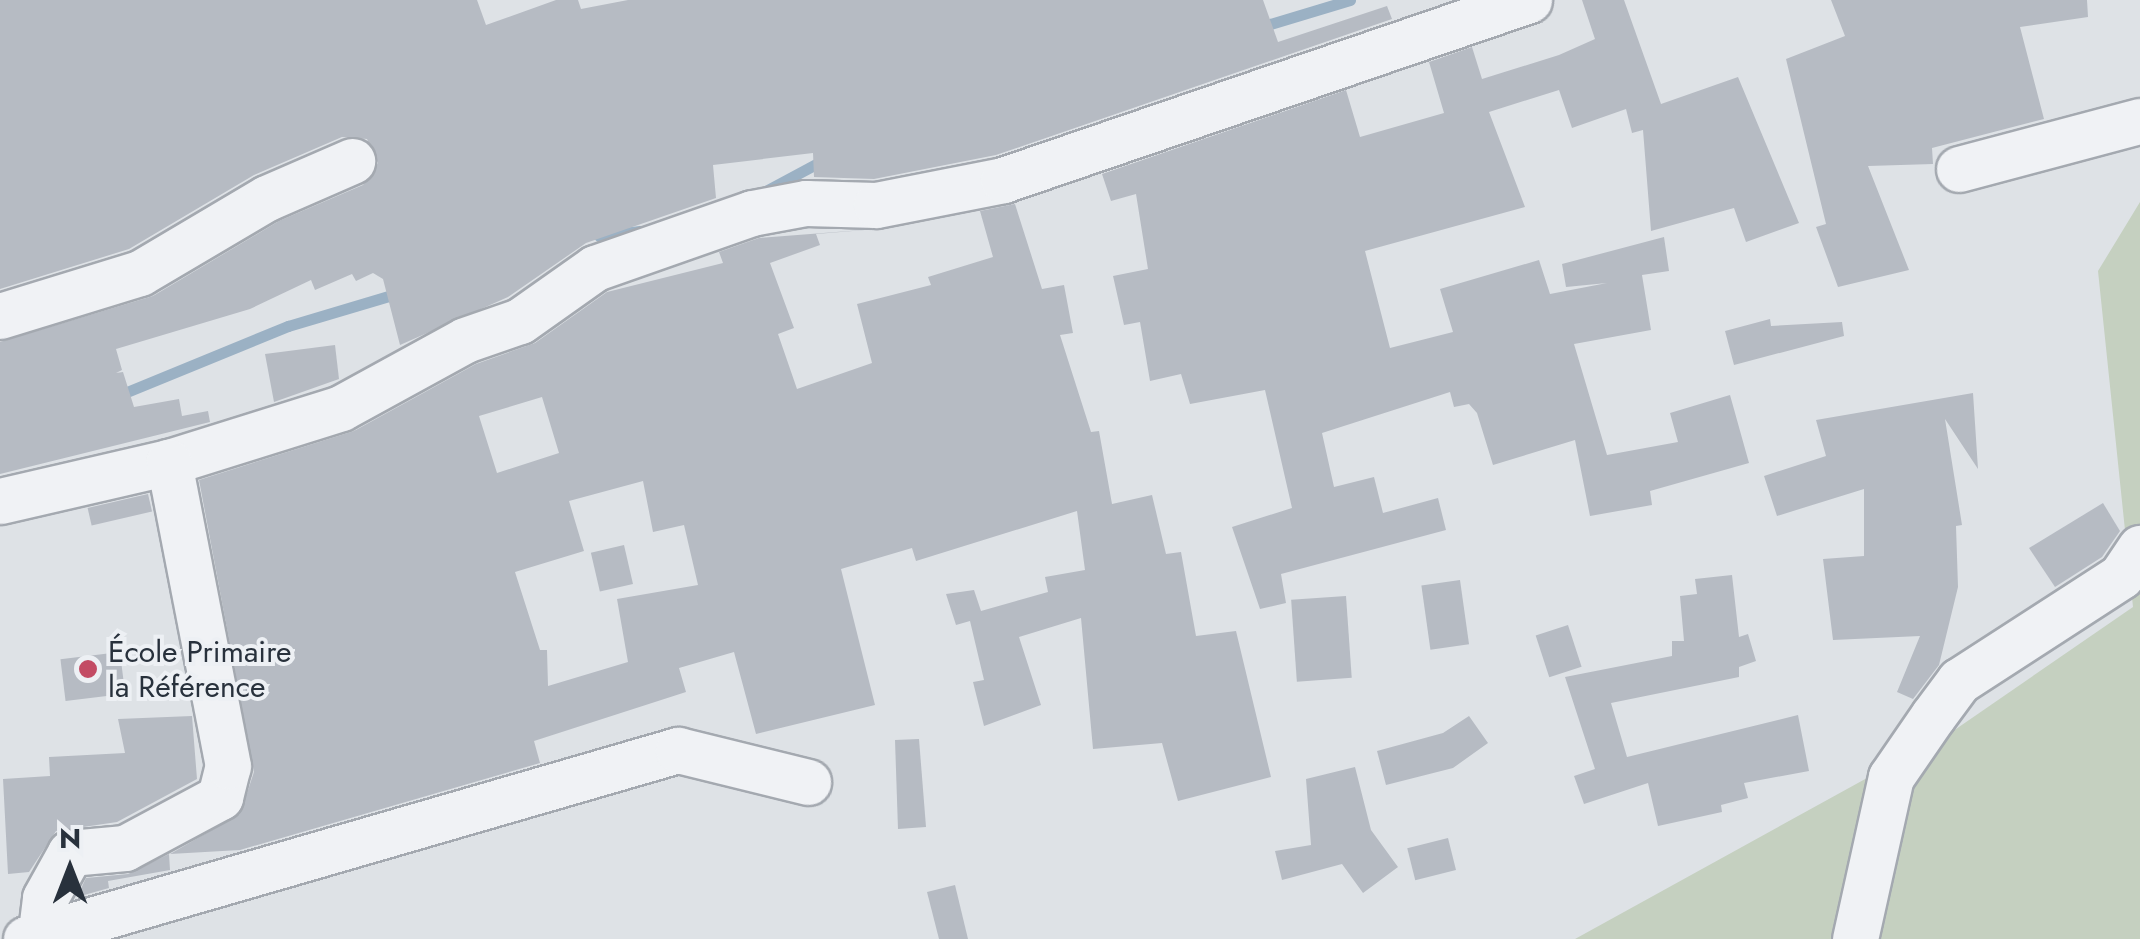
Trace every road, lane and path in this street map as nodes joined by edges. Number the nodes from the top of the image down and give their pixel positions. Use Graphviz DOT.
graph roads {
  1 [pos="1529,0"];
  2 [pos="2140,121"];
  3 [pos="352,161"];
  4 [pos="1959,169"];
  5 [pos="0,316"];
  6 [pos="170,462"];
  7 [pos="0,501"];
  8 [pos="2140,548"];
  9 [pos="808,782"];
  10 [pos="34,935"];
  11 [pos="1855,939"];
  1 -- 6 [label="street"];
  2 -- 4 [label="street"];
  3 -- 5 [label="street"];
  6 -- 7 [label="street"];
  6 -- 10 [label="street"];
  8 -- 11 [label="street"];
  9 -- 10 [label="street"];
}
